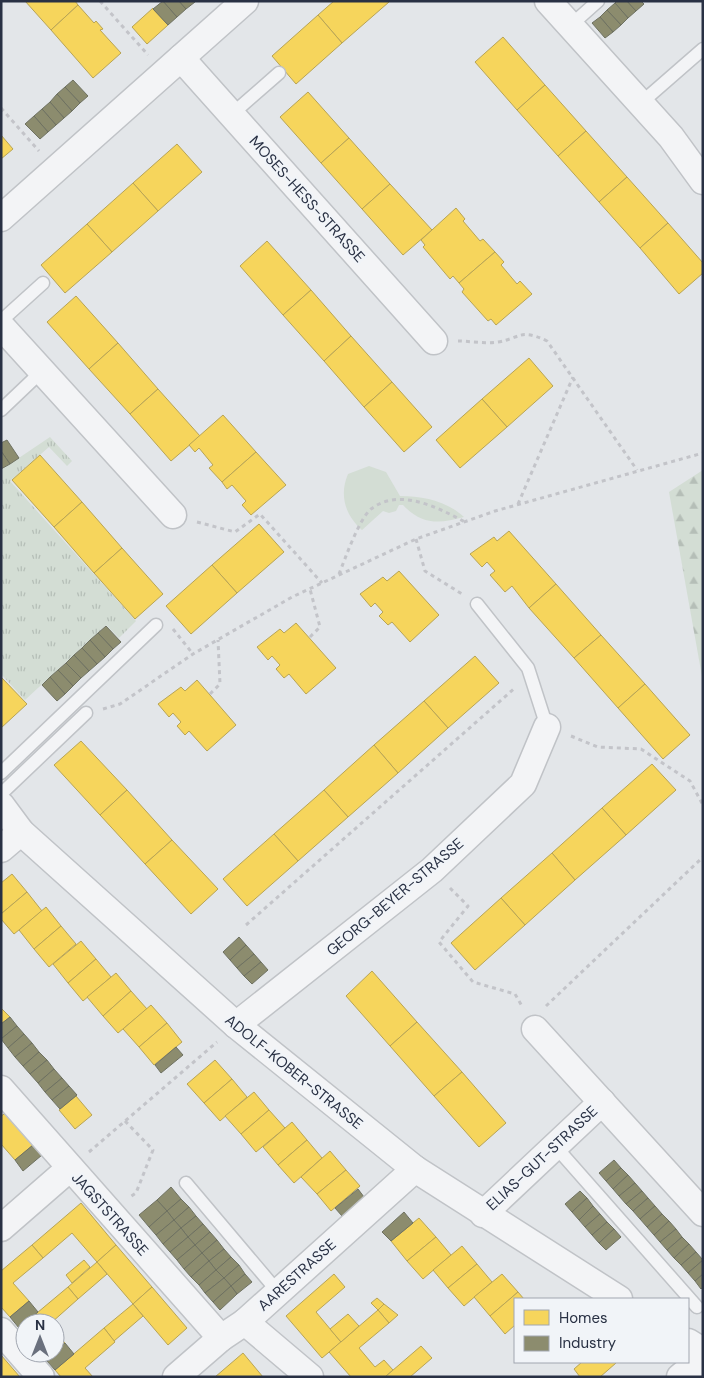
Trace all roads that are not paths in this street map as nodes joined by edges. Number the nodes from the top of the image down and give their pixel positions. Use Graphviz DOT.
graph roads {
  1 [pos="245,1"];
  2 [pos="548,1"];
  3 [pos="598,1"];
  4 [pos="570,26"];
  5 [pos="703,49"];
  6 [pos="172,65"];
  7 [pos="279,72"];
  8 [pos="641,103"];
  9 [pos="231,115"];
  10 [pos="703,181"];
  11 [pos="1,218"];
  12 [pos="43,283"];
  13 [pos="1,321"];
  14 [pos="1,326"];
  15 [pos="434,341"];
  16 [pos="42,371"];
  17 [pos="1,410"];
  18 [pos="173,515"];
  19 [pos="477,604"];
  20 [pos="156,625"];
  21 [pos="86,713"];
  22 [pos="547,727"];
  23 [pos="1,773"];
  24 [pos="1,794"];
  25 [pos="1,805"];
  26 [pos="21,832"];
  27 [pos="1,849"];
  28 [pos="236,1025"];
  29 [pos="535,1028"];
  30 [pos="1,1089"];
  31 [pos="602,1102"];
  32 [pos="556,1146"];
  33 [pos="70,1168"];
  34 [pos="415,1169"];
  35 [pos="186,1184"];
  36 [pos="703,1213"];
  37 [pos="482,1214"];
  38 [pos="1,1228"];
  39 [pos="278,1292"];
  40 [pos="617,1298"];
  41 [pos="697,1307"];
  42 [pos="245,1322"];
  43 [pos="1,1330"];
  44 [pos="221,1338"];
  45 [pos="689,1343"];
  46 [pos="703,1351"];
  47 [pos="703,1358"];
  48 [pos="40,1377"];
  49 [pos="176,1377"];
  50 [pos="310,1377"];
  51 [pos="680,1377"];
  1 -- 6 [label="street"];
  2 -- 4 [label="street"];
  3 -- 4 [label="lane"];
  4 -- 8 [label="street"];
  5 -- 8 [label="lane"];
  6 -- 9 [label="street, MOSES-HESS-STRASSE"];
  6 -- 11 [label="street"];
  7 -- 9 [label="lane"];
  8 -- 10 [label="street"];
  9 -- 15 [label="street, MOSES-HESS-STRASSE"];
  12 -- 13 [label="lane"];
  14 -- 16 [label="street"];
  16 -- 17 [label="lane"];
  16 -- 18 [label="street"];
  19 -- 22 [label="lane"];
  20 -- 23 [label="lane"];
  21 -- 24 [label="lane"];
  22 -- 28 [label="street, GEORG-BEYER-STRASSE"];
  25 -- 26 [label="street, ADOLF-KOBER-STRASSE"];
  26 -- 27 [label="street"];
  26 -- 28 [label="street, ADOLF-KOBER-STRASSE"];
  28 -- 34 [label="street, ADOLF-KOBER-STRASSE"];
  29 -- 31 [label="street, ELIAS-GUT-STRASSE"];
  30 -- 33 [label="street, JAGSTSTRASSE"];
  31 -- 32 [label="street, ELIAS-GUT-STRASSE"];
  31 -- 36 [label="street, ELIAS-GUT-STRASSE"];
  32 -- 37 [label="street, ELIAS-GUT-STRASSE"];
  32 -- 41 [label="lane"];
  33 -- 38 [label="street"];
  33 -- 44 [label="street, JAGSTSTRASSE"];
  34 -- 37 [label="street, ADOLF-KOBER-STRASSE"];
  34 -- 39 [label="street, AARESTRASSE"];
  35 -- 39 [label="lane"];
  37 -- 40 [label="street, ADOLF-KOBER-STRASSE"];
  39 -- 42 [label="street, AARESTRASSE"];
  42 -- 44 [label="street, AARESTRASSE"];
  42 -- 50 [label="street"];
  43 -- 48 [label="street"];
  44 -- 49 [label="street, AARESTRASSE"];
  45 -- 46 [label="street"];
  47 -- 51 [label="street"];
}
